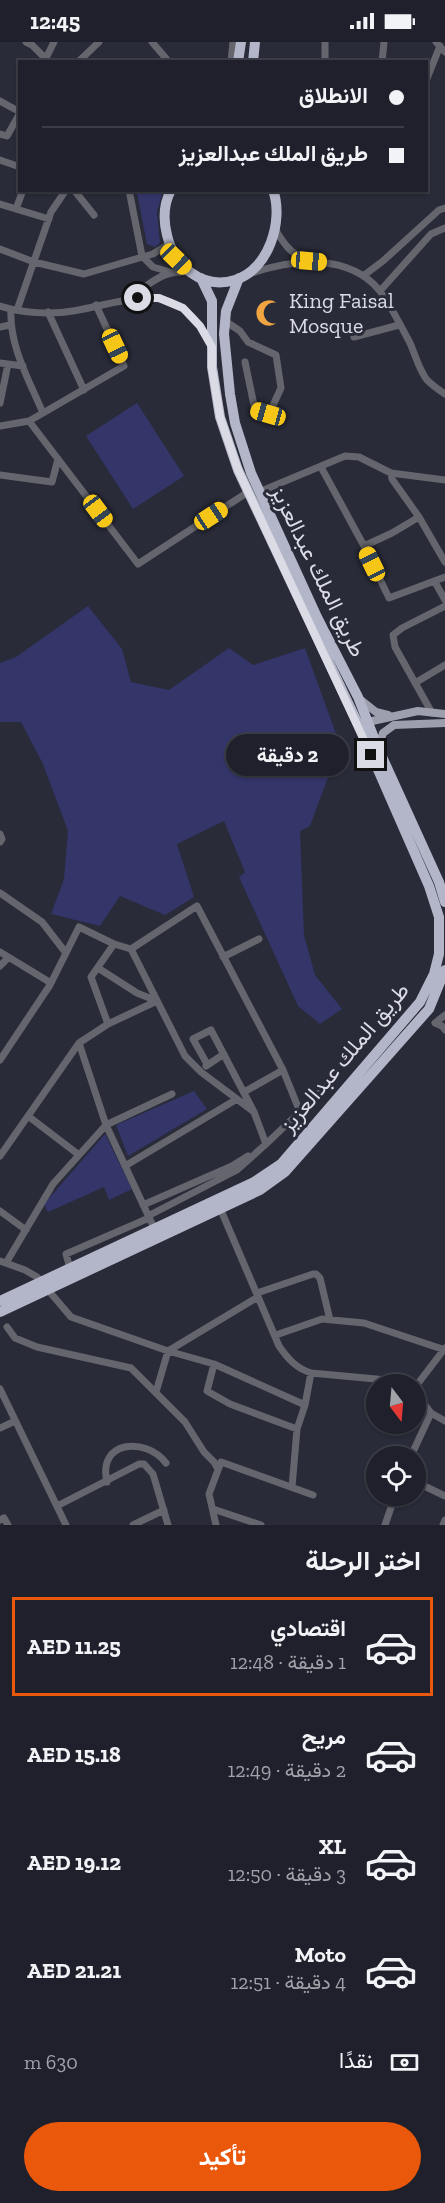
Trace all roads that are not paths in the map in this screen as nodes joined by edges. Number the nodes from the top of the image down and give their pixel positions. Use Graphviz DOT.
graph roads {
  1 [pos="26,42"];
  2 [pos="54,42"];
  3 [pos="99,42"];
  4 [pos="152,42"];
  5 [pos="233,42"];
  6 [pos="241,42"];
  7 [pos="255,42"];
  8 [pos="325,42"];
  9 [pos="384,42"];
  10 [pos="440,47"];
  11 [pos="46,60"];
  12 [pos="80,60"];
  13 [pos="167,60"];
  14 [pos="231,60"];
  15 [pos="238,60"];
  16 [pos="253,60"];
  17 [pos="325,60"];
  18 [pos="382,60"];
  19 [pos="428,76"];
  20 [pos="0,101"];
  21 [pos="18,111"];
  22 [pos="18,116"];
  23 [pos="0,134"];
  24 [pos="0,160"];
  25 [pos="18,166"];
  26 [pos="22,192"];
  27 [pos="65,192"];
  28 [pos="76,192"];
  29 [pos="129,192"];
  30 [pos="170,192"];
  31 [pos="274,192"];
  32 [pos="0,204"];
  33 [pos="445,208"];
  34 [pos="16,209"];
  35 [pos="94,215"];
  36 [pos="49,219"];
  37 [pos="275,228"];
  38 [pos="445,228"];
  39 [pos="169,244"];
  40 [pos="0,249"];
  41 [pos="142,256"];
  42 [pos="309,261"];
  43 [pos="34,262"];
  44 [pos="189,272"];
  45 [pos="170,273"];
  46 [pos="243,276"];
  47 [pos="363,276"];
  48 [pos="201,278"];
  49 [pos="380,291"];
  50 [pos="119,300"];
  51 [pos="96,305"];
  52 [pos="0,306"];
  53 [pos="14,310"];
  54 [pos="48,312"];
  55 [pos="225,321"];
  56 [pos="10,325"];
  57 [pos="399,325"];
  58 [pos="0,327"];
  59 [pos="354,337"];
  60 [pos="212,347"];
  61 [pos="245,362"];
  62 [pos="0,363"];
  63 [pos="8,364"];
  64 [pos="23,366"];
  65 [pos="84,390"];
  66 [pos="445,394"];
  67 [pos="0,404"];
  68 [pos="43,413"];
  69 [pos="29,421"];
  70 [pos="0,426"];
  71 [pos="58,459"];
  72 [pos="321,467"];
  73 [pos="390,473"];
  74 [pos="0,476"];
  75 [pos="445,480"];
  76 [pos="254,492"];
  77 [pos="419,517"];
  78 [pos="364,546"];
  79 [pos="445,562"];
  80 [pos="445,578"];
  81 [pos="435,582"];
  82 [pos="445,600"];
  83 [pos="445,606"];
  84 [pos="445,665"];
  85 [pos="415,683"];
  86 [pos="358,697"];
  87 [pos="432,713"];
  88 [pos="445,714"];
  89 [pos="394,715"];
  90 [pos="445,723"];
  91 [pos="394,725"];
  92 [pos="364,727"];
  93 [pos="378,748"];
  94 [pos="0,834"];
  95 [pos="0,842"];
  96 [pos="0,893"];
  97 [pos="445,902"];
  98 [pos="259,939"];
  99 [pos="114,944"];
  100 [pos="131,949"];
  101 [pos="0,952"];
  102 [pos="66,953"];
  103 [pos="223,957"];
  104 [pos="8,958"];
  105 [pos="0,966"];
  106 [pos="98,968"];
  107 [pos="445,970"];
  108 [pos="51,983"];
  109 [pos="157,1001"];
  110 [pos="445,1015"];
  111 [pos="417,1023"];
  112 [pos="435,1023"];
  113 [pos="108,1024"];
  114 [pos="445,1030"];
  115 [pos="79,1043"];
  116 [pos="224,1054"];
  117 [pos="0,1058"];
  118 [pos="207,1064"];
  119 [pos="283,1070"];
  120 [pos="201,1072"];
  121 [pos="328,1085"];
  122 [pos="244,1092"];
  123 [pos="172,1094"];
  124 [pos="237,1099"];
  125 [pos="254,1112"];
  126 [pos="300,1112"];
  127 [pos="28,1116"];
  128 [pos="106,1125"];
  129 [pos="266,1144"];
  130 [pos="79,1155"];
  131 [pos="0,1156"];
  132 [pos="125,1166"];
  133 [pos="143,1205"];
  134 [pos="220,1208"];
  135 [pos="0,1211"];
  136 [pos="150,1221"];
  137 [pos="26,1230"];
  138 [pos="3,1262"];
  139 [pos="44,1285"];
  140 [pos="257,1295"];
  141 [pos="0,1301"];
  142 [pos="0,1312"];
  143 [pos="330,1320"];
  144 [pos="7,1328"];
  145 [pos="276,1335"];
  146 [pos="445,1349"];
  147 [pos="168,1352"];
  148 [pos="214,1364"];
  149 [pos="311,1373"];
  150 [pos="425,1374"];
  151 [pos="366,1378"];
  152 [pos="0,1389"];
  153 [pos="156,1392"];
  154 [pos="305,1405"];
  155 [pos="426,1406"];
  156 [pos="432,1413"];
  157 [pos="15,1421"];
  158 [pos="445,1421"];
  159 [pos="0,1428"];
  160 [pos="297,1429"];
  161 [pos="416,1446"];
  162 [pos="166,1463"];
  163 [pos="218,1469"];
  164 [pos="107,1482"];
  165 [pos="292,1487"];
  166 [pos="426,1487"];
  167 [pos="313,1495"];
  168 [pos="445,1496"];
  169 [pos="57,1506"];
  170 [pos="392,1506"];
  171 [pos="213,1509"];
  172 [pos="164,1510"];
  173 [pos="0,1520"];
  174 [pos="445,1520"];
  175 [pos="8,1525"];
  176 [pos="66,1525"];
  177 [pos="133,1525"];
  178 [pos="168,1525"];
  179 [pos="216,1525"];
  180 [pos="261,1525"];
  181 [pos="385,1525"];
  182 [pos="443,1525"];
  1 -- 11 [label="street"];
  2 -- 11 [label="street"];
  3 -- 12 [label="street"];
  4 -- 13 [label="street"];
  5 -- 14 [label="street"];
  6 -- 15 [label="highway"];
  7 -- 16 [label="highway"];
  8 -- 17 [label="street"];
  9 -- 18 [label="street"];
  10 -- 19 [label="street"];
  20 -- 21 [label="street"];
  22 -- 23 [label="street"];
  24 -- 25 [label="street"];
  26 -- 34 [label="street"];
  27 -- 36 [label="street"];
  28 -- 35 [label="street"];
  29 -- 41 [label="street"];
  30 -- 39 [label="highway"];
  31 -- 37 [label="highway"];
  32 -- 34 [label="street"];
  33 -- 47 [label="street"];
  34 -- 36 [label="street"];
  36 -- 43 [label="street"];
  37 -- 42 [label="street"];
  37 -- 46 [label="highway, طريق الملك عبدالعزيز"];
  38 -- 49 [label="street"];
  39 -- 41 [label="street"];
  39 -- 44 [label="highway"];
  40 -- 43 [label="street"];
  41 -- 43 [label="street"];
  41 -- 45 [label="street"];
  42 -- 46 [label="street"];
  42 -- 47 [label="street"];
  43 -- 53 [label="street"];
  44 -- 45 [label="street"];
  44 -- 48 [label="highway"];
  45 -- 50 [label="street"];
  46 -- 48 [label="highway"];
  46 -- 55 [label="highway, طريق الملك عبدالعزيز"];
  47 -- 49 [label="street"];
  48 -- 60 [label="highway, طريق الملك عبدالعزيز"];
  49 -- 57 [label="street"];
  50 -- 51 [label="street"];
  50 -- 60 [label="street"];
  51 -- 54 [label="street"];
  51 -- 65 [label="street"];
  52 -- 53 [label="street"];
  53 -- 54 [label="street"];
  53 -- 56 [label="street"];
  54 -- 65 [label="street"];
  55 -- 61 [label="street"];
  55 -- 76 [label="highway, طريق الملك عبدالعزيز"];
  56 -- 58 [label="street"];
  56 -- 64 [label="street"];
  57 -- 59 [label="street"];
  57 -- 66 [label="street"];
  60 -- 76 [label="highway, طريق الملك عبدالعزيز"];
  62 -- 63 [label="street"];
  63 -- 64 [label="street"];
  63 -- 67 [label="street"];
  64 -- 68 [label="street"];
  65 -- 68 [label="street"];
  68 -- 69 [label="street"];
  69 -- 70 [label="street"];
  69 -- 71 [label="street"];
  71 -- 74 [label="street"];
  71 -- 76 [label="street"];
  72 -- 73 [label="street"];
  72 -- 76 [label="street"];
  72 -- 78 [label="street"];
  73 -- 75 [label="street"];
  73 -- 77 [label="street"];
  76 -- 86 [label="highway, طريق الملك عبدالعزيز"];
  76 -- 92 [label="highway, طريق الملك عبدالعزيز"];
  77 -- 78 [label="street"];
  77 -- 79 [label="street"];
  78 -- 81 [label="street"];
  80 -- 81 [label="street"];
  81 -- 82 [label="street"];
  83 -- 85 [label="street"];
  84 -- 85 [label="street"];
  85 -- 87 [label="street"];
  86 -- 89 [label="main road"];
  86 -- 92 [label="highway, طريق الملك عبدالعزيز"];
  87 -- 88 [label="main road"];
  87 -- 89 [label="main road"];
  89 -- 92 [label="main road"];
  90 -- 91 [label="main road"];
  91 -- 92 [label="main road"];
  91 -- 93 [label="main road"];
  92 -- 93 [label="highway, طريق الملك عبدالعزيز"];
  92 -- 136 [label="highway, طريق الملك عبدالعزيز"];
  93 -- 97 [label="highway, طريق الملك عبدالعزيز"];
  94 -- 95 [label="street"];
  96 -- 102 [label="street"];
  98 -- 103 [label="street"];
  99 -- 100 [label="street"];
  99 -- 102 [label="street"];
  99 -- 106 [label="street"];
  100 -- 103 [label="street"];
  100 -- 109 [label="street"];
  101 -- 104 [label="street"];
  102 -- 108 [label="street"];
  103 -- 119 [label="street"];
  104 -- 105 [label="street"];
  104 -- 108 [label="street"];
  106 -- 109 [label="street"];
  106 -- 113 [label="street"];
  107 -- 111 [label="highway, طريق الملك عبدالعزيز"];
  108 -- 117 [label="street"];
  109 -- 113 [label="street"];
  109 -- 120 [label="street"];
  110 -- 112 [label="street"];
  111 -- 112 [label="street"];
  111 -- 134 [label="highway, طريق الملك عبدالعزيز"];
  112 -- 114 [label="street"];
  113 -- 115 [label="street"];
  115 -- 127 [label="street"];
  115 -- 128 [label="street"];
  116 -- 118 [label="street"];
  116 -- 118 [label="street"];
  116 -- 122 [label="street"];
  118 -- 120 [label="street"];
  119 -- 122 [label="street"];
  119 -- 126 [label="street"];
  120 -- 124 [label="street"];
  121 -- 126 [label="street"];
  122 -- 125 [label="street"];
  123 -- 128 [label="street"];
  124 -- 125 [label="street"];
  124 -- 132 [label="street"];
  125 -- 129 [label="street"];
  126 -- 129 [label="street"];
  127 -- 130 [label="street"];
  127 -- 131 [label="street"];
  128 -- 130 [label="street"];
  128 -- 132 [label="street"];
  129 -- 133 [label="street"];
  129 -- 136 [label="street"];
  130 -- 137 [label="street"];
  132 -- 133 [label="street"];
  133 -- 136 [label="street"];
  134 -- 139 [label="highway, طريق الملك عبدالعزيز"];
  134 -- 140 [label="street"];
  135 -- 137 [label="street"];
  136 -- 139 [label="highway, طريق الملك عبدالعزيز"];
  137 -- 138 [label="street"];
  138 -- 139 [label="street"];
  139 -- 141 [label="highway, طريق الملك عبدالعزيز"];
  139 -- 142 [label="highway, طريق الملك عبدالعزيز"];
  139 -- 147 [label="street"];
  140 -- 143 [label="street"];
  140 -- 145 [label="street"];
  140 -- 147 [label="street"];
  143 -- 145 [label="street"];
  143 -- 146 [label="street"];
  144 -- 153 [label="street"];
  145 -- 149 [label="street"];
  146 -- 150 [label="street"];
  147 -- 148 [label="street"];
  147 -- 153 [label="street"];
  148 -- 154 [label="street"];
  148 -- 160 [label="street"];
  149 -- 151 [label="street"];
  149 -- 154 [label="street"];
  152 -- 157 [label="street"];
  153 -- 163 [label="street"];
  154 -- 160 [label="street"];
  155 -- 156 [label="street"];
  156 -- 158 [label="street"];
  156 -- 161 [label="street"];
  157 -- 159 [label="street"];
  157 -- 169 [label="street"];
  160 -- 165 [label="street"];
  162 -- 164 [label="street"];
  163 -- 165 [label="street"];
  163 -- 171 [label="street"];
  164 -- 169 [label="street"];
  164 -- 172 [label="street"];
  165 -- 167 [label="street"];
  166 -- 168 [label="street"];
  169 -- 176 [label="street"];
  170 -- 181 [label="street"];
  171 -- 179 [label="street"];
  171 -- 180 [label="street"];
  172 -- 177 [label="street"];
  172 -- 178 [label="street"];
  173 -- 175 [label="street"];
  174 -- 182 [label="street"];
}
